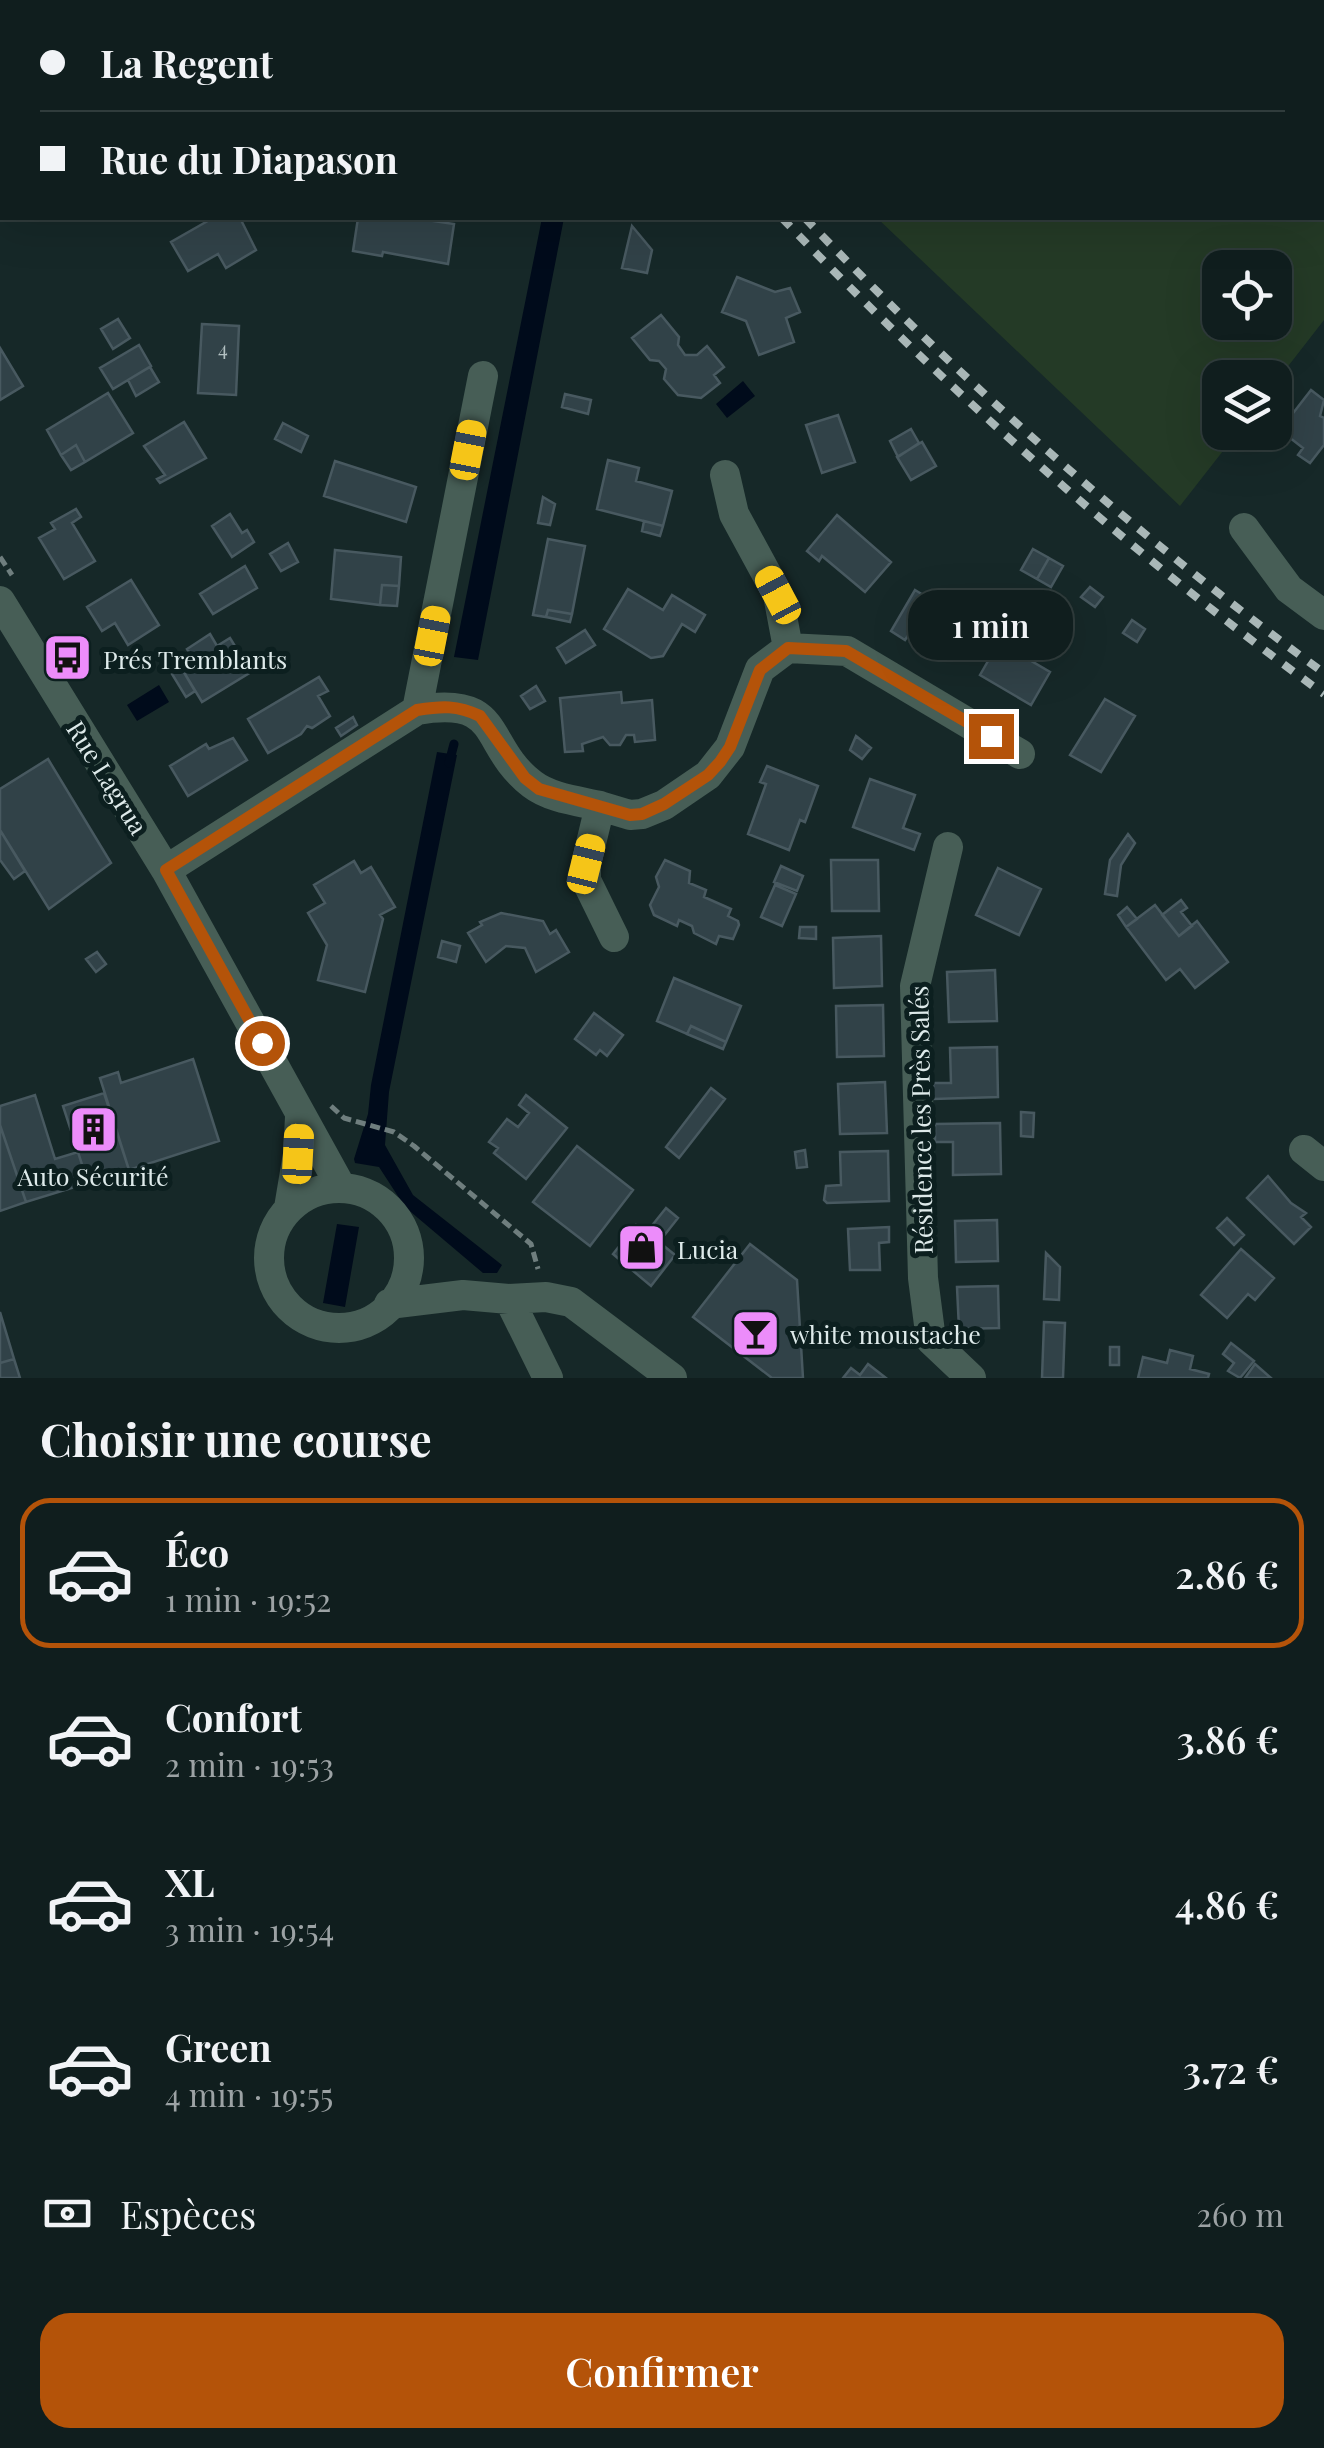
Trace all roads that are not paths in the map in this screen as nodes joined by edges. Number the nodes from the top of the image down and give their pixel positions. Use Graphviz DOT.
graph roads {
  1 [pos="483,376"];
  2 [pos="725,475"];
  3 [pos="1244,528"];
  4 [pos="0,601"];
  5 [pos="1324,615"];
  6 [pos="788,648"];
  7 [pos="417,710"];
  8 [pos="1020,754"];
  9 [pos="600,806"];
  10 [pos="948,847"];
  11 [pos="166,870"];
  12 [pos="614,937"];
  13 [pos="300,1112"];
  14 [pos="340,1187"];
  15 [pos="289,1208"];
  16 [pos="409,1252"];
  17 [pos="464,1295"];
  18 [pos="509,1299"];
  19 [pos="389,1304"];
  20 [pos="548,1378"];
  21 [pos="672,1378"];
  22 [pos="971,1378"];
  1 -- 7 [label="street"];
  2 -- 6 [label="street"];
  3 -- 5 [label="street"];
  4 -- 11 [label="street, Rue Lagrua"];
  6 -- 8 [label="street"];
  6 -- 9 [label="street"];
  7 -- 9 [label="street"];
  7 -- 11 [label="street"];
  9 -- 12 [label="street"];
  10 -- 22 [label="street, Résidence les Près Salés"];
  11 -- 13 [label="street, Rue Lagrua"];
  13 -- 14 [label="street, Rue Lagrua"];
  13 -- 15 [label="street"];
  14 -- 15 [label="street"];
  14 -- 16 [label="street"];
  15 -- 19 [label="street"];
  16 -- 17 [label="street"];
  16 -- 19 [label="street"];
  17 -- 18 [label="street"];
  17 -- 19 [label="street"];
  18 -- 20 [label="street"];
  18 -- 21 [label="street"];
}
